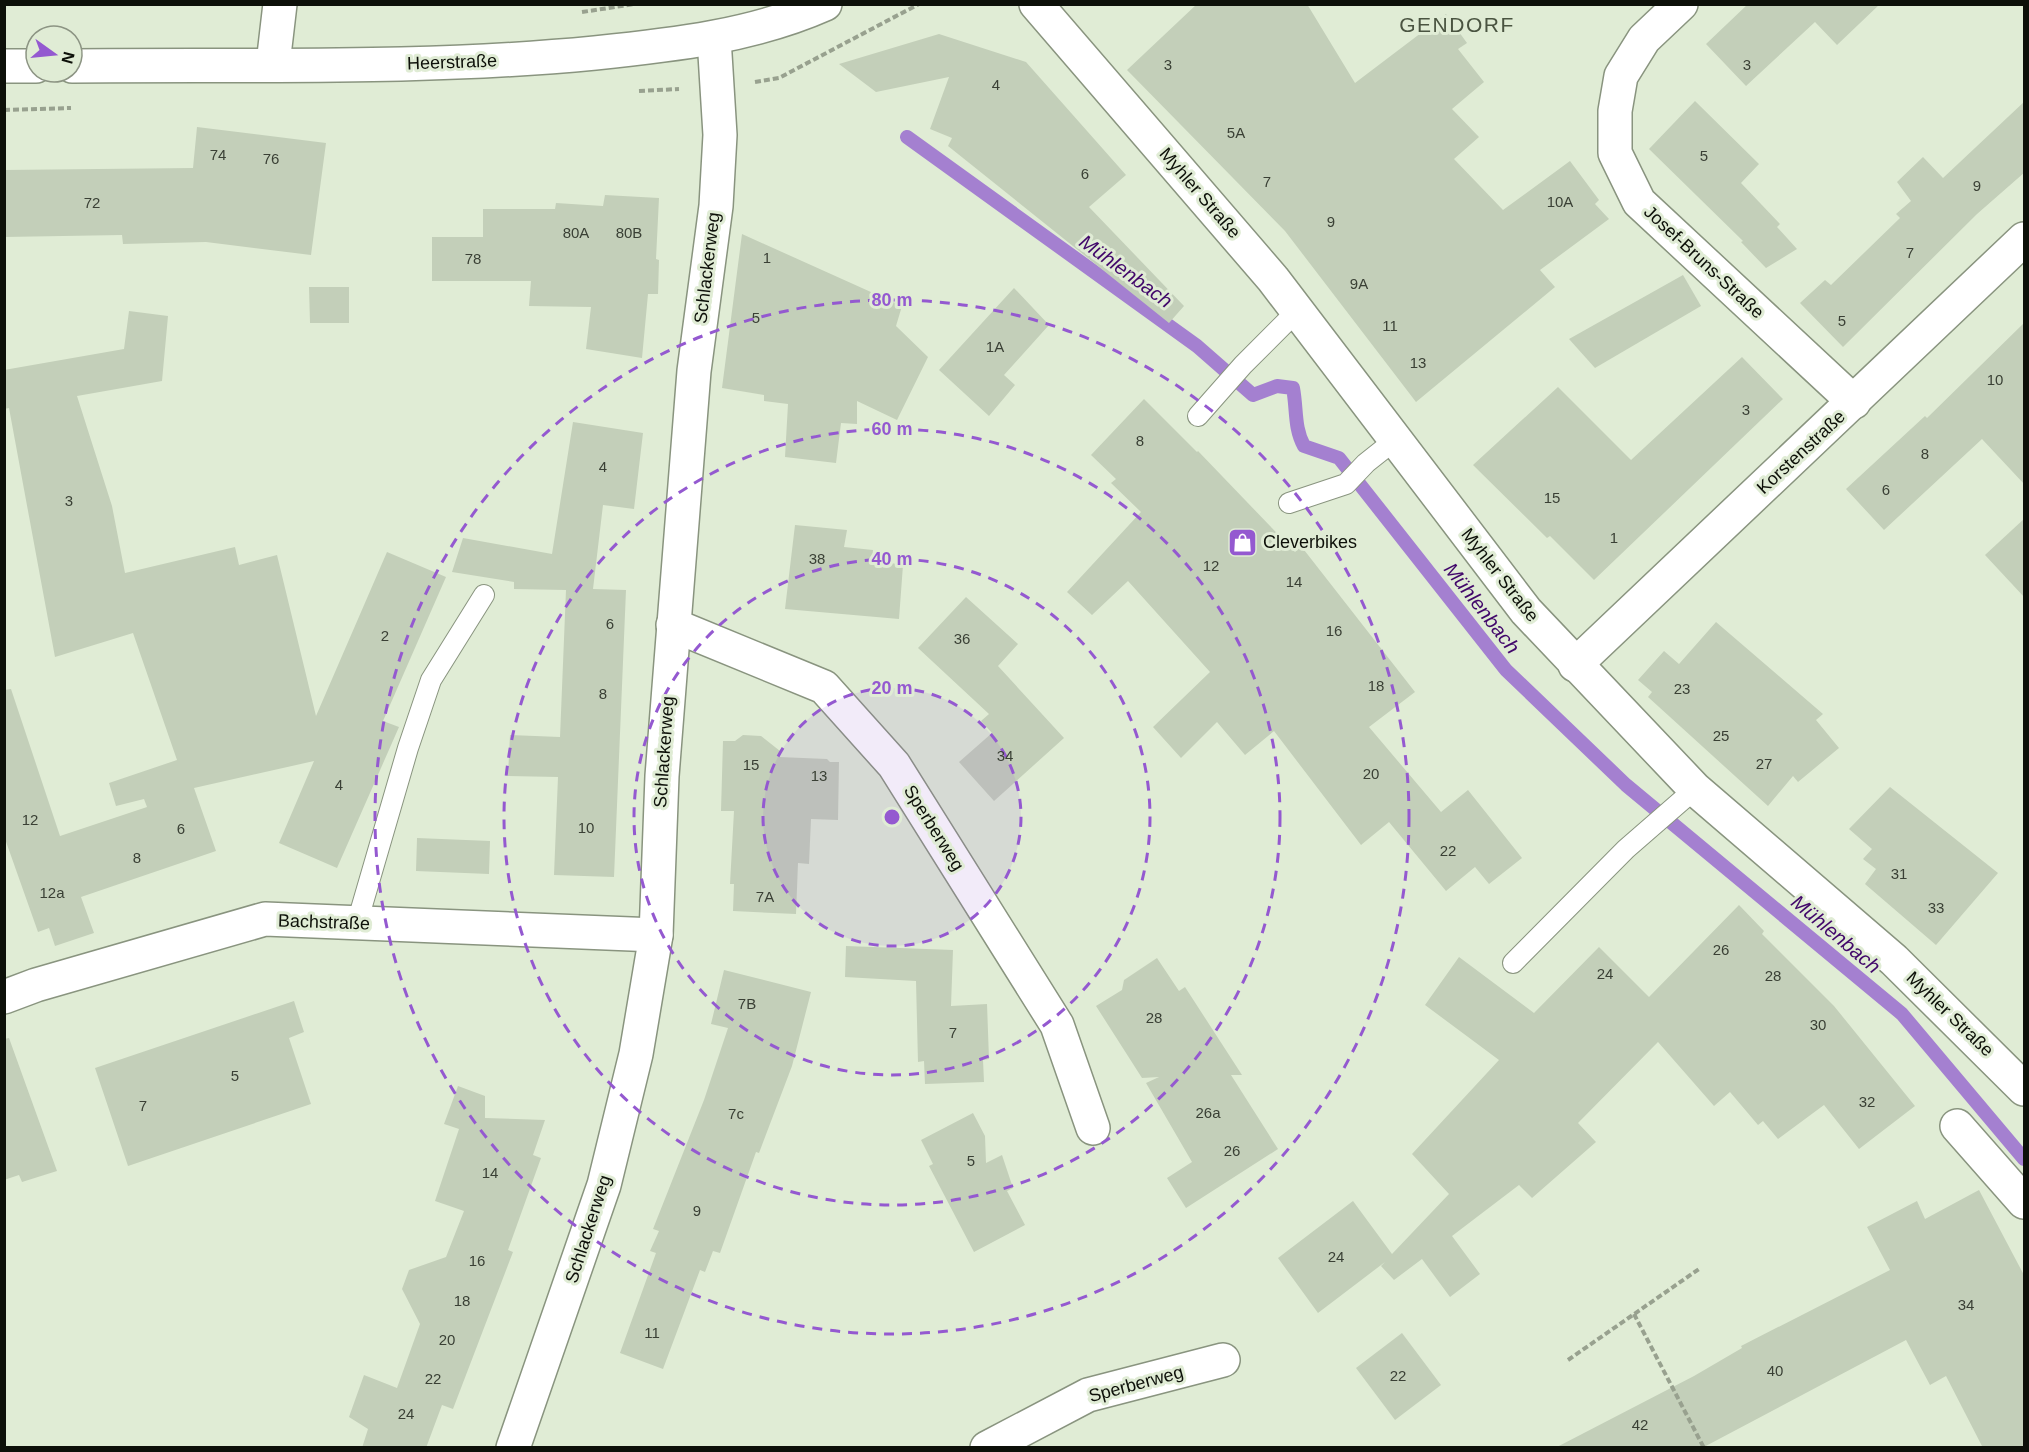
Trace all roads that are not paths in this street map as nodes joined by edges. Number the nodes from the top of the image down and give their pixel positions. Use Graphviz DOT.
graph roads {
  1 [pos="280,4"];
  2 [pos="825,4"];
  3 [pos="1036,4"];
  4 [pos="1681,4"];
  5 [pos="714,38"];
  6 [pos="273,64"];
  7 [pos="4,66"];
  8 [pos="24,66"];
  9 [pos="84,66"];
  10 [pos="2025,238"];
  11 [pos="1298,310"];
  12 [pos="1854,402"];
  13 [pos="1198,416"];
  14 [pos="1395,440"];
  15 [pos="1289,503"];
  16 [pos="484,595"];
  17 [pos="673,625"];
  18 [pos="1575,664"];
  19 [pos="1684,799"];
  20 [pos="357,923"];
  21 [pos="656,935"];
  22 [pos="1513,963"];
  23 [pos="4,997"];
  24 [pos="2025,1089"];
  25 [pos="1957,1126"];
  26 [pos="1093,1128"];
  27 [pos="2025,1202"];
  28 [pos="1223,1360"];
  29 [pos="513,1448"];
  30 [pos="987,1448"];
  1 -- 6 [label="street"];
  2 -- 5 [label="street, Heerstraße"];
  3 -- 11 [label="street, Myhler Straße"];
  4 -- 12 [label="street, Josef-Bruns-Straße"];
  5 -- 6 [label="street, Heerstraße"];
  5 -- 17 [label="street, Schlackerweg"];
  6 -- 9 [label="street, Heerstraße"];
  7 -- 8 [label="street"];
  10 -- 12 [label="street, Korstenstraße"];
  11 -- 13 [label="lane"];
  11 -- 14 [label="street, Myhler Straße"];
  12 -- 18 [label="street, Korstenstraße"];
  14 -- 15 [label="lane"];
  14 -- 18 [label="street, Myhler Straße"];
  16 -- 20 [label="lane"];
  17 -- 21 [label="street, Schlackerweg"];
  17 -- 26 [label="street, Sperberweg"];
  18 -- 19 [label="street, Myhler Straße"];
  19 -- 22 [label="lane"];
  19 -- 24 [label="street, Myhler Straße"];
  20 -- 21 [label="street, Bachstraße"];
  20 -- 23 [label="street, Bachstraße"];
  21 -- 29 [label="street, Schlackerweg"];
  25 -- 27 [label="street"];
  28 -- 30 [label="street, Sperberweg"];
}
